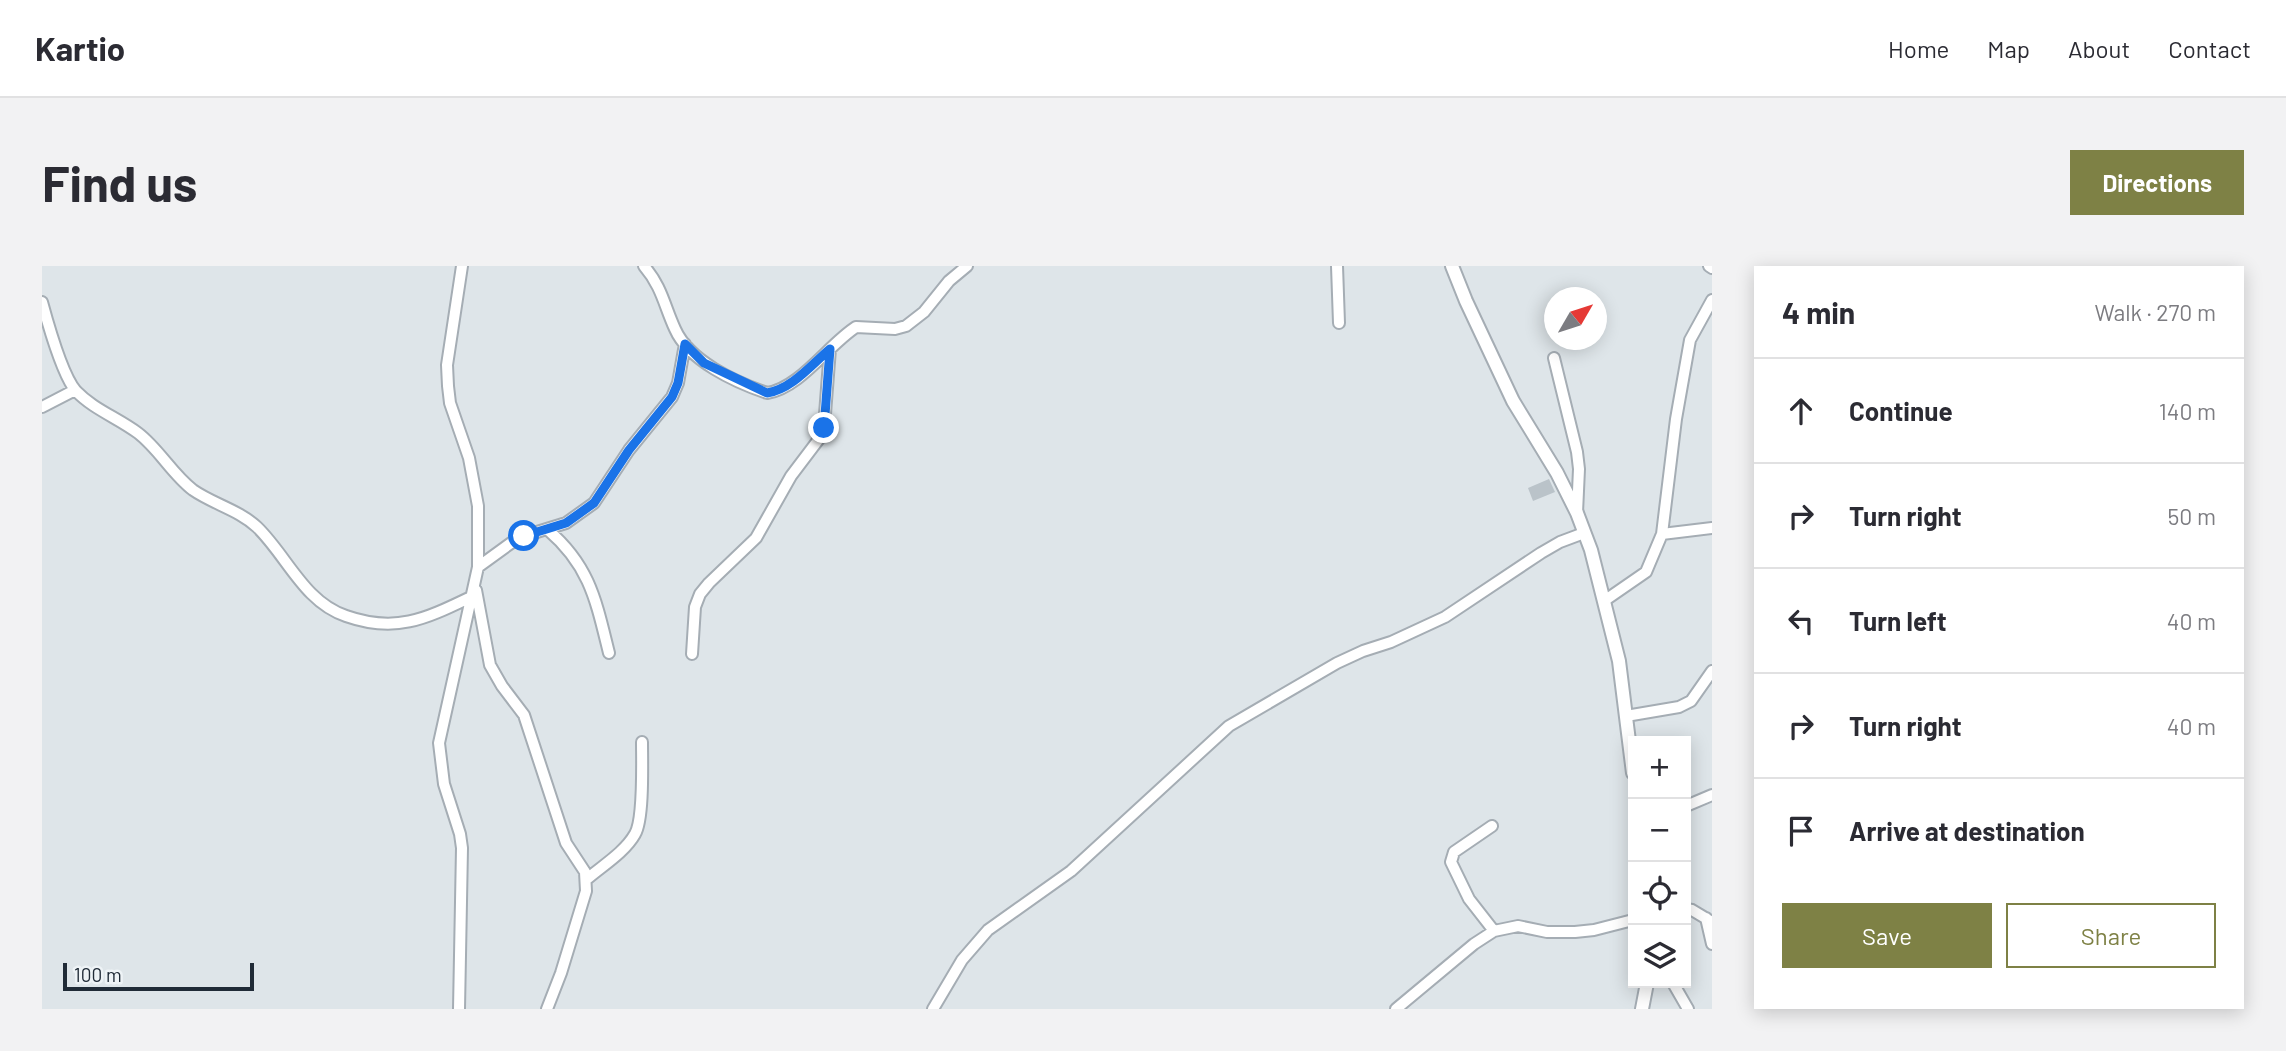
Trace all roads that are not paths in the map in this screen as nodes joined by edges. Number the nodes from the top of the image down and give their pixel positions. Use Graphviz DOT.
graph roads {
  1 [pos="461,266"];
  2 [pos="643,266"];
  3 [pos="967,266"];
  4 [pos="1337,266"];
  5 [pos="1452,266"];
  6 [pos="1712,300"];
  7 [pos="42,302"];
  8 [pos="1339,323"];
  9 [pos="685,344"];
  10 [pos="830,349"];
  11 [pos="1554,358"];
  12 [pos="75,390"];
  13 [pos="42,407"];
  14 [pos="1577,513"];
  15 [pos="1712,528"];
  16 [pos="548,530"];
  17 [pos="1584,533"];
  18 [pos="1662,534"];
  19 [pos="478,567"];
  20 [pos="475,584"];
  21 [pos="473,596"];
  22 [pos="1604,601"];
  23 [pos="609,653"];
  24 [pos="692,654"];
  25 [pos="1712,673"];
  26 [pos="1626,716"];
  27 [pos="1628,736"];
  28 [pos="642,742"];
  29 [pos="1712,795"];
  30 [pos="1691,804"];
  31 [pos="1492,826"];
  32 [pos="587,879"];
  33 [pos="1691,911"];
  34 [pos="1709,920"];
  35 [pos="1628,921"];
  36 [pos="1494,931"];
  37 [pos="1712,944"];
  38 [pos="1646,988"];
  39 [pos="1676,988"];
  40 [pos="459,1009"];
  41 [pos="547,1009"];
  42 [pos="933,1009"];
  43 [pos="1396,1009"];
  44 [pos="1642,1009"];
  45 [pos="1688,1009"];
  1 -- 19 [label="street"];
  2 -- 9 [label="street"];
  3 -- 10 [label="street"];
  4 -- 8 [label="street"];
  5 -- 14 [label="street"];
  6 -- 18 [label="street"];
  7 -- 12 [label="street"];
  9 -- 10 [label="street"];
  9 -- 16 [label="street"];
  10 -- 24 [label="street"];
  11 -- 14 [label="street"];
  12 -- 13 [label="street"];
  12 -- 21 [label="street"];
  14 -- 17 [label="street"];
  15 -- 18 [label="street"];
  16 -- 19 [label="street"];
  16 -- 23 [label="street"];
  17 -- 22 [label="street"];
  17 -- 42 [label="street"];
  18 -- 22 [label="street"];
  19 -- 20 [label="street"];
  20 -- 21 [label="street"];
  20 -- 32 [label="street"];
  21 -- 40 [label="street"];
  22 -- 26 [label="street"];
  25 -- 26 [label="street"];
  26 -- 27 [label="street"];
  28 -- 32 [label="street"];
  29 -- 30 [label="street"];
  31 -- 36 [label="street"];
  32 -- 41 [label="street"];
  33 -- 34 [label="street"];
  34 -- 37 [label="street"];
  35 -- 36 [label="street"];
  36 -- 43 [label="street"];
  38 -- 44 [label="street"];
  39 -- 45 [label="street"];
}
